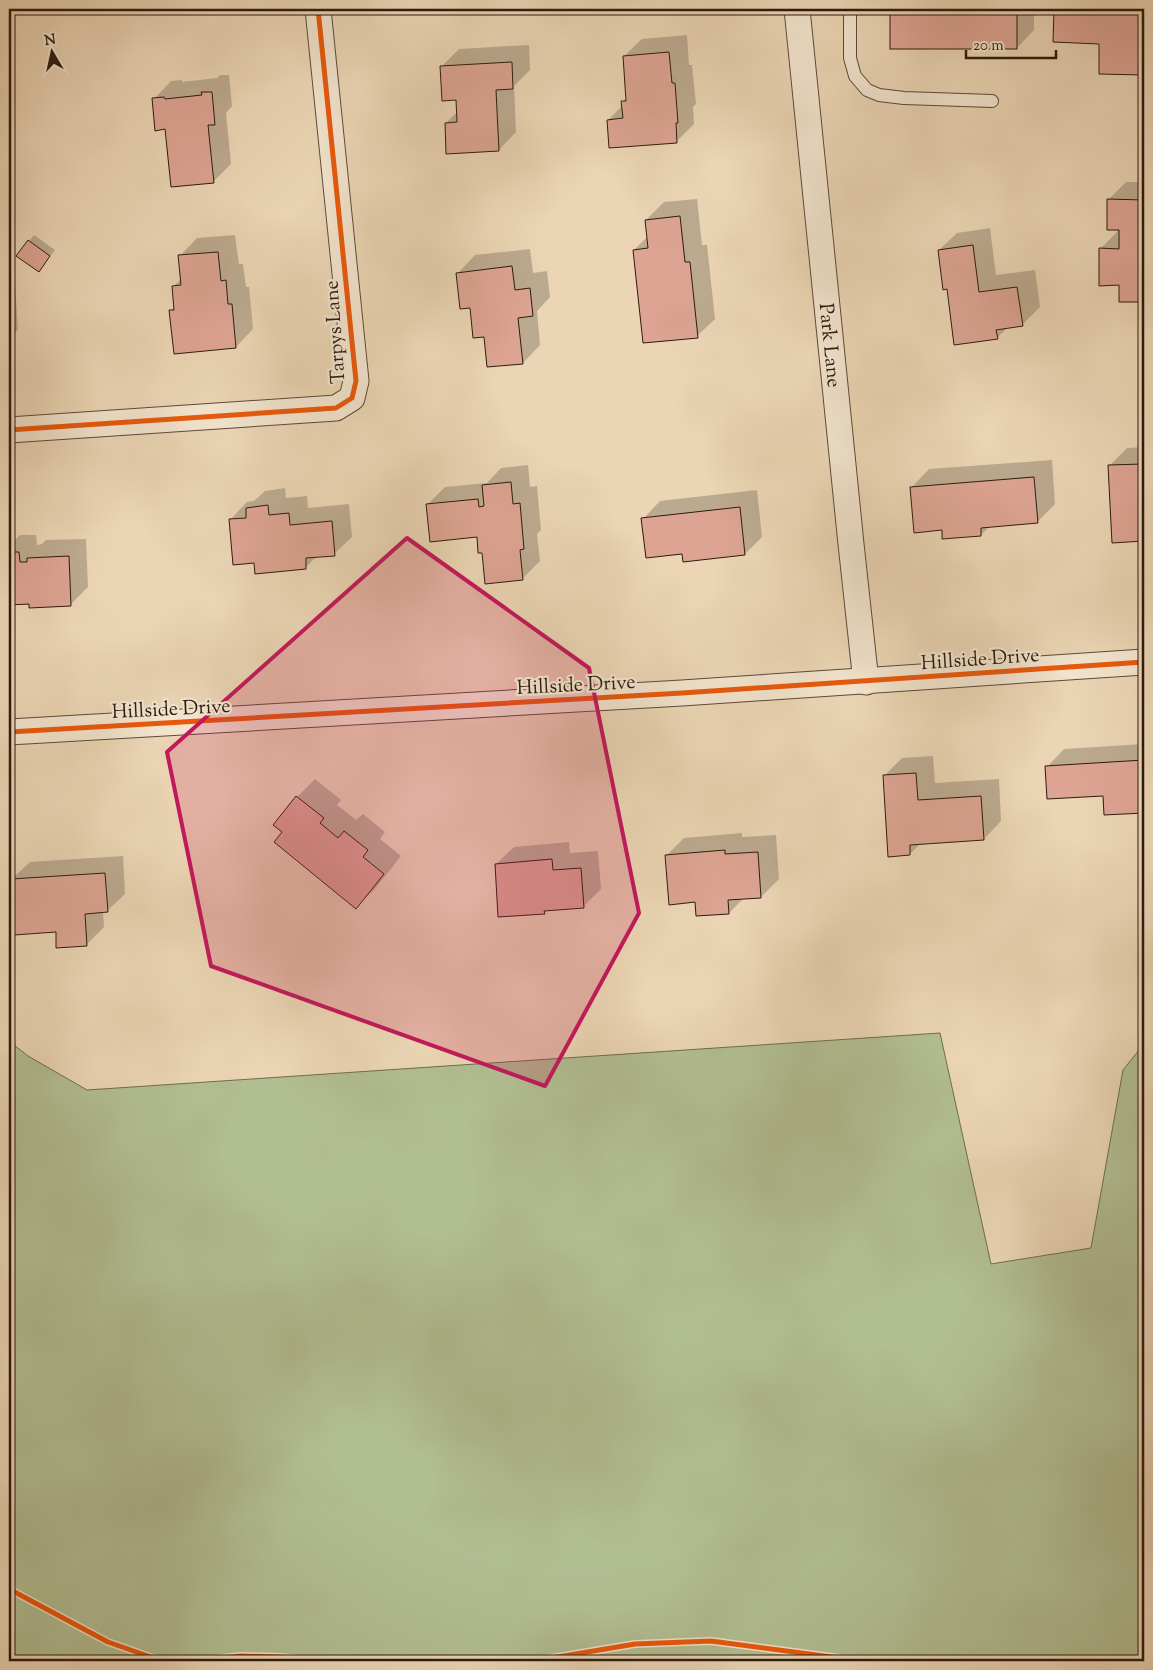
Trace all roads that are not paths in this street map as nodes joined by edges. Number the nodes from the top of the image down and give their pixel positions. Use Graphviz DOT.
graph roads {
  1 [pos="318,9"];
  2 [pos="797,9"];
  3 [pos="850,9"];
  4 [pos="992,101"];
  5 [pos="9,430"];
  6 [pos="1144,662"];
  7 [pos="866,682"];
  8 [pos="9,732"];
  1 -- 5 [label="street, Tarpys Lane"];
  2 -- 7 [label="street, Park Lane"];
  3 -- 4 [label="lane"];
  6 -- 7 [label="street, Hillside Drive"];
  7 -- 8 [label="street, Hillside Drive"];
}
